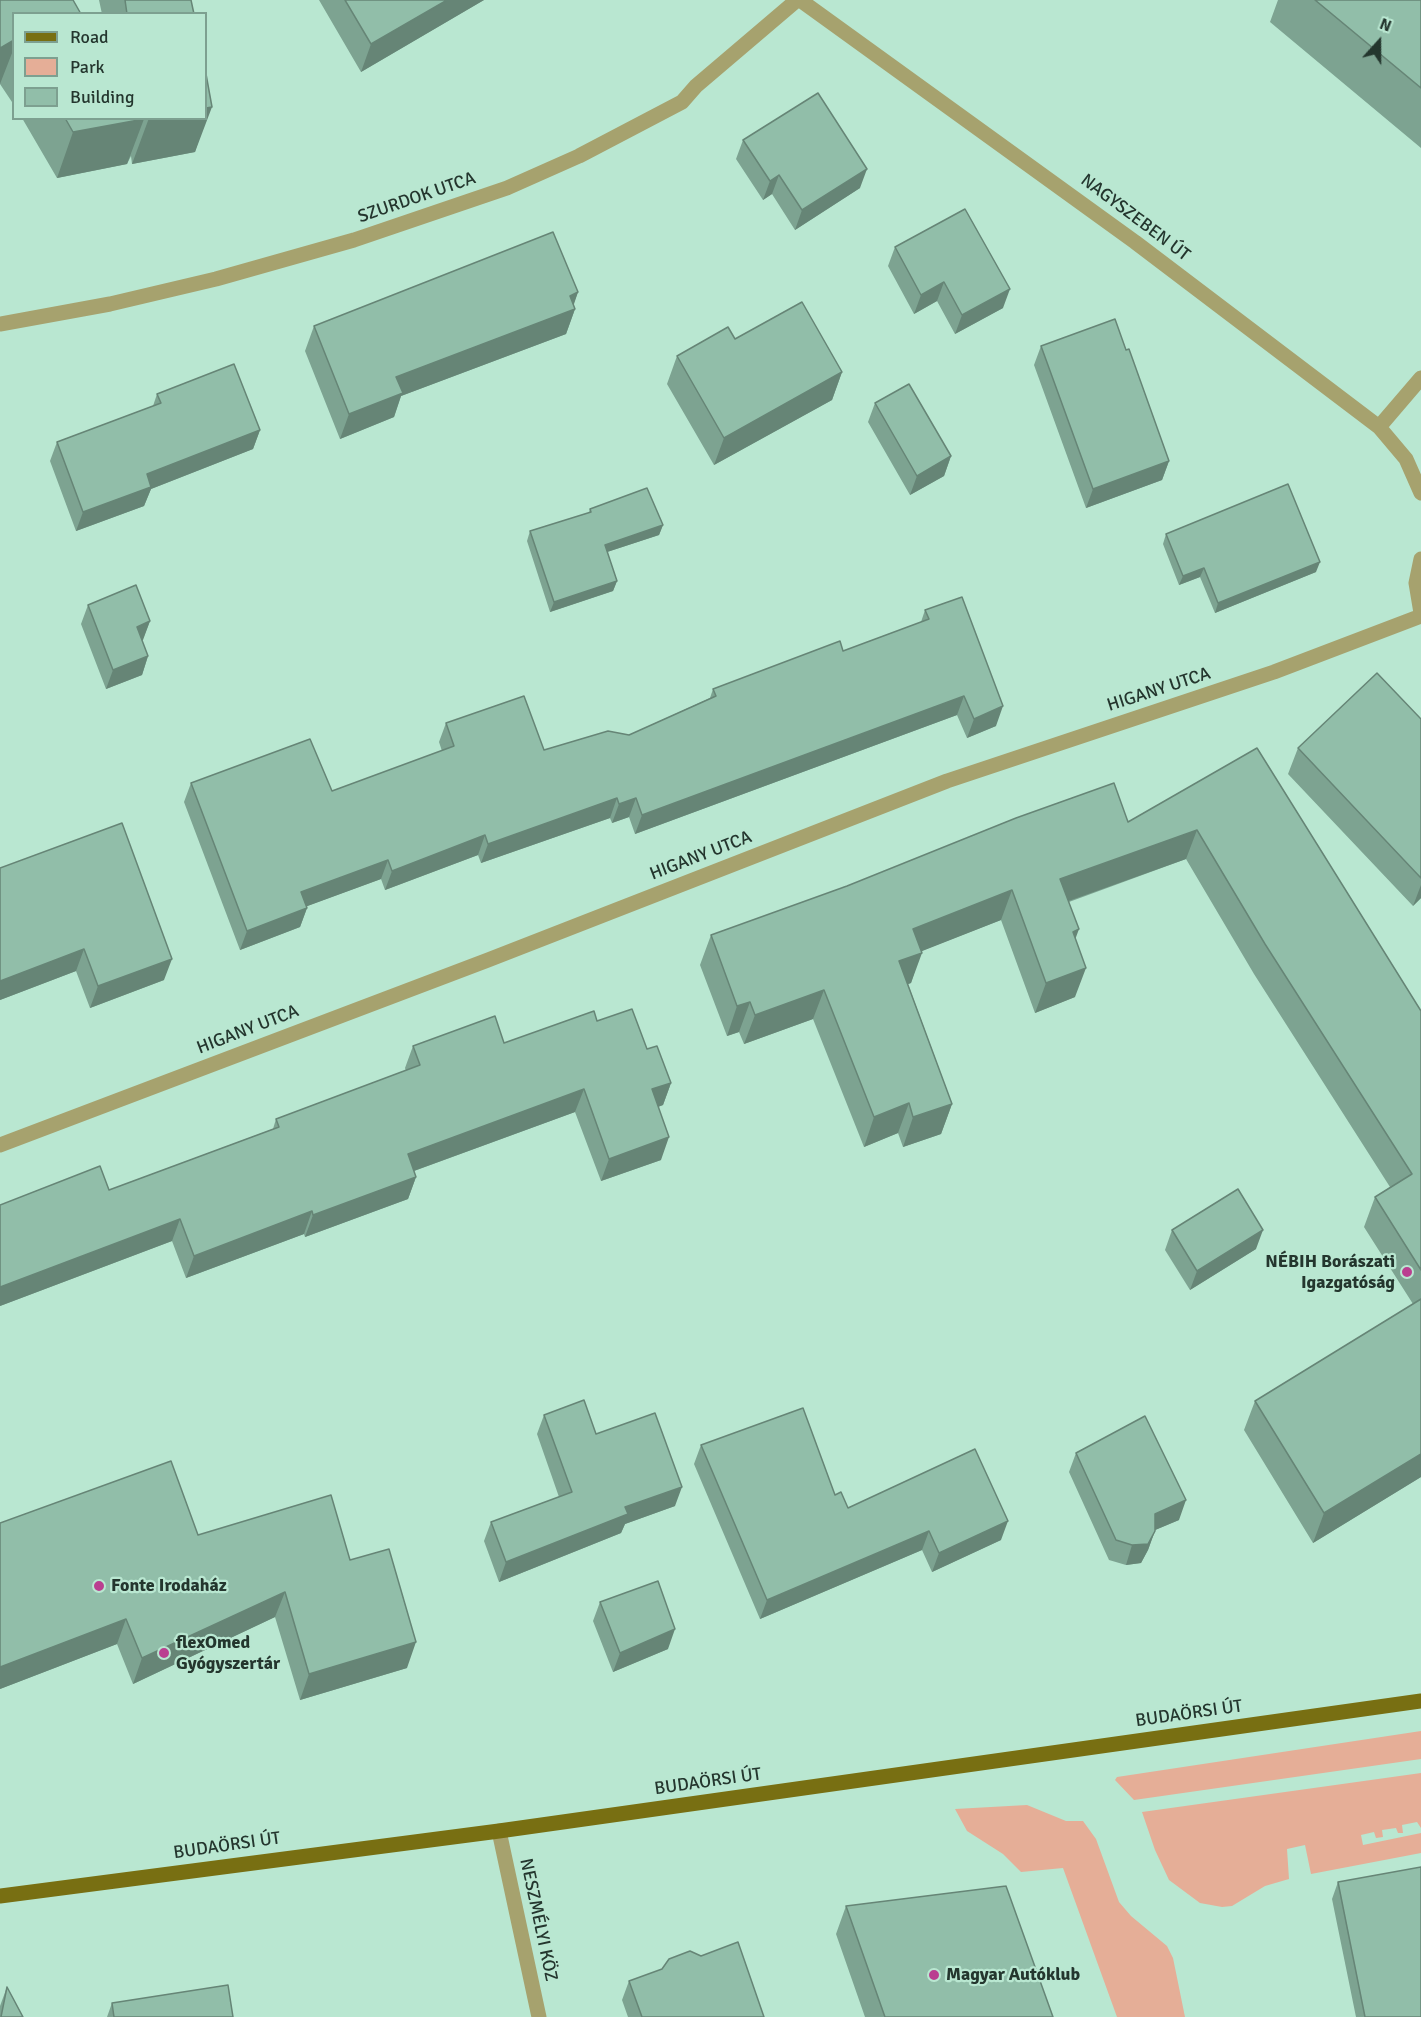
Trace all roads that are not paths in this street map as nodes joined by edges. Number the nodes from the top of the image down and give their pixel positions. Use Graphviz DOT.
graph roads {
  1 [pos="798,0"];
  2 [pos="0,324"];
  3 [pos="1421,378"];
  4 [pos="1379,427"];
  5 [pos="1421,493"];
  6 [pos="1421,559"];
  7 [pos="1421,614"];
  8 [pos="0,1145"];
  9 [pos="1421,1701"];
  10 [pos="498,1831"];
  11 [pos="0,1896"];
  12 [pos="539,2017"];
  1 -- 2 [label="street, SZURDOK UTCA"];
  1 -- 4 [label="street, NAGYSZEBEN ÚT"];
  3 -- 4 [label="street"];
  4 -- 5 [label="street, NAGYSZEBEN ÚT"];
  6 -- 7 [label="street"];
  7 -- 8 [label="street, HIGANY UTCA"];
  9 -- 10 [label="main road, BUDAÖRSI ÚT"];
  10 -- 11 [label="main road, BUDAÖRSI ÚT"];
  10 -- 12 [label="street, NESZMÉLYI KÖZ"];
}
